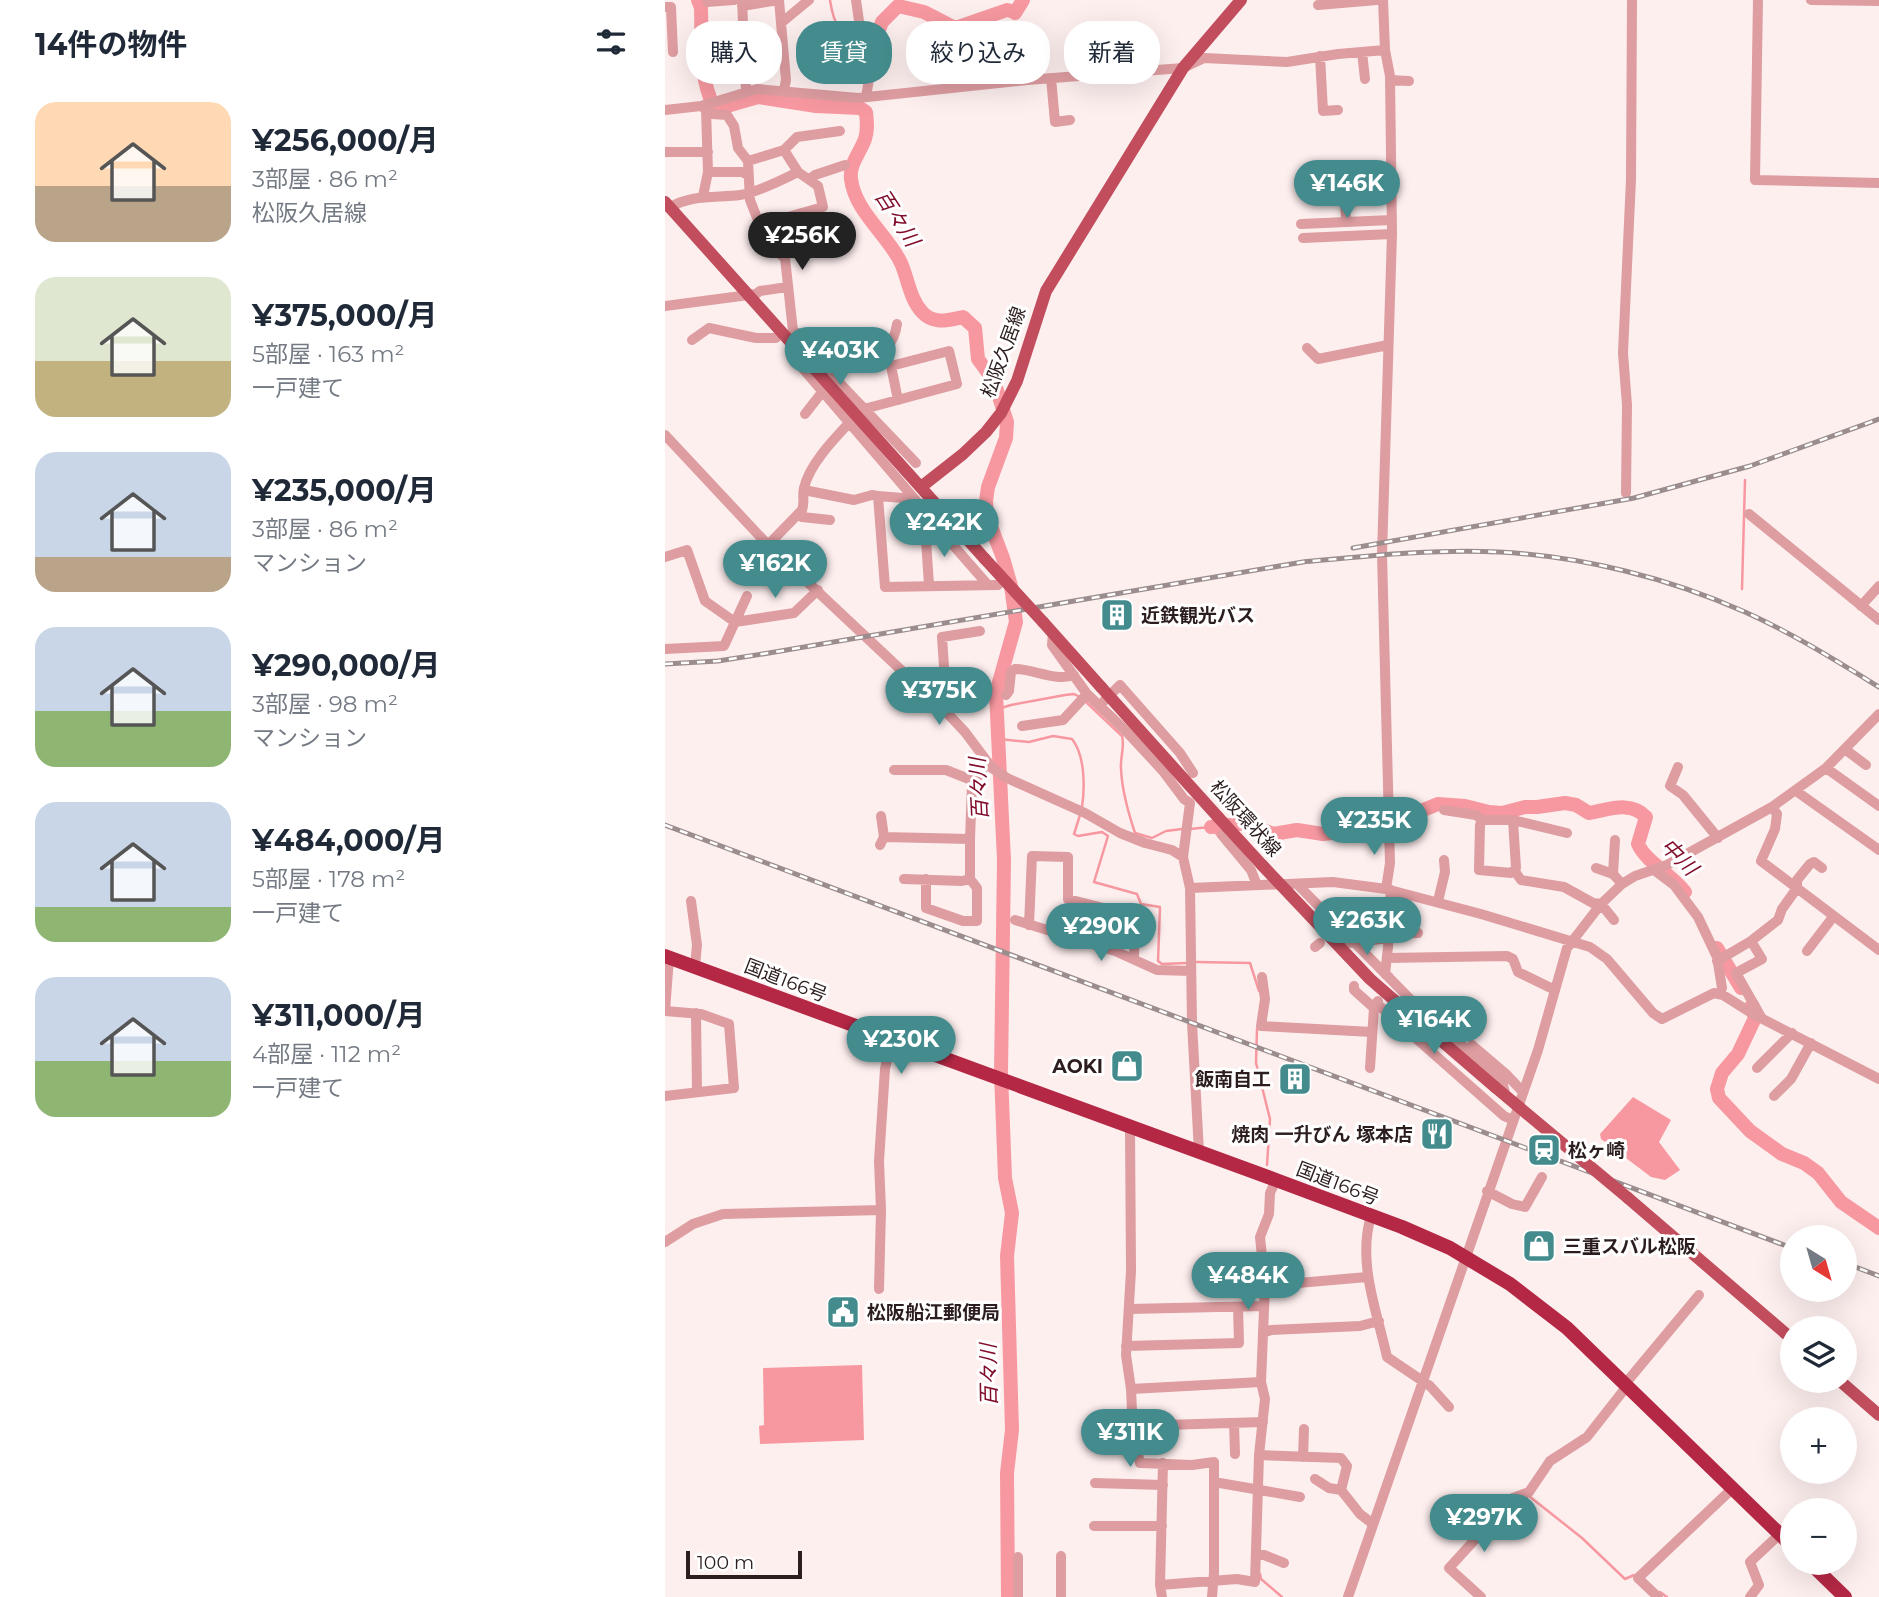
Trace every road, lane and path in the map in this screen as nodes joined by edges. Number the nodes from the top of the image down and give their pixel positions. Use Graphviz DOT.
graph roads {
  1 [pos="779,0"];
  2 [pos="809,0"];
  3 [pos="856,0"];
  4 [pos="1241,0"];
  5 [pos="1377,0"];
  6 [pos="1383,0"];
  7 [pos="1632,0"];
  8 [pos="1758,0"];
  9 [pos="1811,0"];
  10 [pos="1879,1"];
  11 [pos="707,2"];
  12 [pos="739,2"];
  13 [pos="1318,5"];
  14 [pos="665,7"];
  15 [pos="781,21"];
  16 [pos="782,22"];
  17 [pos="782,34"];
  18 [pos="1385,50"];
  19 [pos="673,52"];
  20 [pos="1362,52"];
  21 [pos="1320,57"];
  22 [pos="1184,68"];
  23 [pos="1051,78"];
  24 [pos="1365,79"];
  25 [pos="1390,80"];
  26 [pos="1409,81"];
  27 [pos="988,84"];
  28 [pos="784,90"];
  29 [pos="746,91"];
  30 [pos="863,97"];
  31 [pos="704,107"];
  32 [pos="665,110"];
  33 [pos="1338,110"];
  34 [pos="1070,120"];
  35 [pos="840,131"];
  36 [pos="784,150"];
  37 [pos="665,152"];
  38 [pos="708,152"];
  39 [pos="748,161"];
  40 [pos="845,164"];
  41 [pos="708,172"];
  42 [pos="798,172"];
  43 [pos="748,175"];
  44 [pos="810,179"];
  45 [pos="1344,181"];
  46 [pos="1879,183"];
  47 [pos="750,192"];
  48 [pos="1391,193"];
  49 [pos="702,196"];
  50 [pos="1345,196"];
  51 [pos="667,205"];
  52 [pos="1391,220"];
  53 [pos="770,222"];
  54 [pos="1346,222"];
  55 [pos="1301,223"];
  56 [pos="1392,234"];
  57 [pos="1303,237"];
  58 [pos="787,287"];
  59 [pos="747,294"];
  60 [pos="665,306"];
  61 [pos="897,324"];
  62 [pos="776,338"];
  63 [pos="692,340"];
  64 [pos="1388,345"];
  65 [pos="1307,348"];
  66 [pos="883,351"];
  67 [pos="861,352"];
  68 [pos="803,356"];
  69 [pos="891,366"];
  70 [pos="823,391"];
  71 [pos="898,400"];
  72 [pos="865,409"];
  73 [pos="805,414"];
  74 [pos="849,423"];
  75 [pos="665,435"];
  76 [pos="916,463"];
  77 [pos="804,490"];
  78 [pos="918,493"];
  79 [pos="1626,493"];
  80 [pos="877,496"];
  81 [pos="924,512"];
  82 [pos="798,514"];
  83 [pos="1749,514"];
  84 [pos="830,520"];
  85 [pos="665,542"];
  86 [pos="768,545"];
  87 [pos="667,556"];
  88 [pos="929,585"];
  89 [pos="1879,586"];
  90 [pos="818,590"];
  91 [pos="747,596"];
  92 [pos="1861,606"];
  93 [pos="1879,621"];
  94 [pos="735,622"];
  95 [pos="981,631"];
  96 [pos="1053,633"];
  97 [pos="665,649"];
  98 [pos="1074,675"];
  99 [pos="1006,695"];
  100 [pos="1084,697"];
  101 [pos="937,704"];
  102 [pos="1100,706"];
  103 [pos="1879,714"];
  104 [pos="1022,726"];
  105 [pos="1846,750"];
  106 [pos="1866,765"];
  107 [pos="991,766"];
  108 [pos="1678,767"];
  109 [pos="1826,768"];
  110 [pos="894,770"];
  111 [pos="1193,773"];
  112 [pos="974,781"];
  113 [pos="1796,791"];
  114 [pos="1879,806"];
  115 [pos="1772,807"];
  116 [pos="1444,810"];
  117 [pos="881,817"];
  118 [pos="1482,820"];
  119 [pos="1513,820"];
  120 [pos="1567,833"];
  121 [pos="1222,835"];
  122 [pos="1718,838"];
  123 [pos="970,839"];
  124 [pos="1615,840"];
  125 [pos="1879,850"];
  126 [pos="1183,857"];
  127 [pos="1444,860"];
  128 [pos="1659,868"];
  129 [pos="1822,868"];
  130 [pos="1596,869"];
  131 [pos="1514,870"];
  132 [pos="1613,874"];
  133 [pos="904,878"];
  134 [pos="926,879"];
  135 [pos="970,879"];
  136 [pos="1622,884"];
  137 [pos="1257,885"];
  138 [pos="1298,885"];
  139 [pos="1190,888"];
  140 [pos="1797,888"];
  141 [pos="1388,889"];
  142 [pos="691,901"];
  143 [pos="1438,901"];
  144 [pos="1601,904"];
  145 [pos="1833,917"];
  146 [pos="1015,920"];
  147 [pos="1614,920"];
  148 [pos="1029,925"];
  149 [pos="1418,933"];
  150 [pos="1389,936"];
  151 [pos="1572,941"];
  152 [pos="1751,941"];
  153 [pos="1349,942"];
  154 [pos="1879,950"];
  155 [pos="1807,951"];
  156 [pos="667,957"];
  157 [pos="1387,958"];
  158 [pos="1134,959"];
  159 [pos="1717,961"];
  160 [pos="1191,965"];
  161 [pos="695,967"];
  162 [pos="1385,974"];
  163 [pos="1262,977"];
  164 [pos="1354,986"];
  165 [pos="1397,986"];
  166 [pos="1555,990"];
  167 [pos="1720,994"];
  168 [pos="1375,1005"];
  169 [pos="665,1011"];
  170 [pos="696,1013"];
  171 [pos="1757,1016"];
  172 [pos="1372,1032"];
  173 [pos="1792,1033"];
  174 [pos="894,1041"];
  175 [pos="1811,1043"];
  176 [pos="1370,1068"];
  177 [pos="1757,1068"];
  178 [pos="940,1071"];
  179 [pos="987,1074"];
  180 [pos="1879,1079"];
  181 [pos="697,1092"];
  182 [pos="1523,1092"];
  183 [pos="665,1096"];
  184 [pos="1774,1096"];
  185 [pos="1506,1097"];
  186 [pos="1513,1120"];
  187 [pos="1131,1127"];
  188 [pos="1199,1152"];
  189 [pos="1542,1177"];
  190 [pos="1276,1180"];
  191 [pos="1487,1191"];
  192 [pos="881,1210"];
  193 [pos="1371,1216"];
  194 [pos="665,1242"];
  195 [pos="1467,1258"];
  196 [pos="1367,1277"];
  197 [pos="1265,1286"];
  198 [pos="879,1289"];
  199 [pos="1699,1295"];
  200 [pos="1260,1306"];
  201 [pos="1238,1307"];
  202 [pos="1129,1309"];
  203 [pos="1380,1321"];
  204 [pos="1780,1329"];
  205 [pos="1263,1333"];
  206 [pos="1126,1346"];
  207 [pos="1422,1381"];
  208 [pos="1261,1382"];
  209 [pos="1626,1385"];
  210 [pos="1131,1389"];
  211 [pos="1854,1393"];
  212 [pos="1448,1407"];
  213 [pos="1879,1415"];
  214 [pos="1263,1422"];
  215 [pos="1234,1423"];
  216 [pos="1132,1426"];
  217 [pos="1304,1429"];
  218 [pos="1235,1454"];
  219 [pos="1303,1457"];
  220 [pos="1163,1463"];
  221 [pos="1259,1464"];
  222 [pos="1315,1479"];
  223 [pos="1214,1482"];
  224 [pos="1095,1483"];
  225 [pos="1163,1485"];
  226 [pos="1733,1488"];
  227 [pos="1262,1490"];
  228 [pos="1341,1490"];
  229 [pos="1300,1497"];
  230 [pos="1373,1524"];
  231 [pos="1094,1526"];
  232 [pos="1162,1526"];
  233 [pos="1780,1534"];
  234 [pos="1259,1555"];
  235 [pos="1061,1556"];
  236 [pos="1018,1557"];
  237 [pos="1284,1563"];
  238 [pos="1822,1575"];
  239 [pos="1214,1581"];
  240 [pos="1160,1585"];
  241 [pos="1018,1597"];
  242 [pos="1061,1597"];
  243 [pos="1162,1597"];
  244 [pos="1212,1597"];
  245 [pos="1347,1597"];
  246 [pos="1481,1597"];
  247 [pos="1658,1597"];
  248 [pos="1750,1597"];
  249 [pos="1845,1597"];
  1 -- 12 [label="street"];
  1 -- 15 [label="street"];
  2 -- 16 [label="street"];
  3 -- 30 [label="street"];
  4 -- 22 [label="main road, 松阪久居線"];
  5 -- 13 [label="street"];
  6 -- 18 [label="street"];
  7 -- 79 [label="street"];
  8 -- 46 [label="street"];
  9 -- 10 [label="street"];
  11 -- 12 [label="street"];
  12 -- 29 [label="street"];
  14 -- 19 [label="street"];
  17 -- 28 [label="street"];
  18 -- 20 [label="street"];
  18 -- 25 [label="street"];
  20 -- 21 [label="street"];
  20 -- 24 [label="street"];
  21 -- 22 [label="street"];
  21 -- 33 [label="street"];
  22 -- 23 [label="street"];
  22 -- 78 [label="main road, 松阪久居線"];
  23 -- 34 [label="street"];
  25 -- 26 [label="street"];
  25 -- 48 [label="street"];
  27 -- 30 [label="street"];
  28 -- 29 [label="street"];
  28 -- 30 [label="street"];
  29 -- 31 [label="street"];
  31 -- 32 [label="street"];
  31 -- 38 [label="street"];
  31 -- 39 [label="street"];
  35 -- 36 [label="street"];
  36 -- 39 [label="street"];
  36 -- 42 [label="street"];
  37 -- 38 [label="street"];
  38 -- 41 [label="street"];
  39 -- 43 [label="street"];
  40 -- 44 [label="street"];
  41 -- 43 [label="street"];
  41 -- 49 [label="street"];
  42 -- 44 [label="street"];
  42 -- 47 [label="street"];
  43 -- 47 [label="street"];
  44 -- 53 [label="street"];
  45 -- 50 [label="street"];
  47 -- 49 [label="street"];
  47 -- 53 [label="street"];
  48 -- 50 [label="street"];
  48 -- 52 [label="street"];
  49 -- 51 [label="street"];
  50 -- 54 [label="street"];
  51 -- 59 [label="main road"];
  52 -- 54 [label="street"];
  52 -- 56 [label="street"];
  53 -- 58 [label="street"];
  54 -- 55 [label="street"];
  56 -- 57 [label="street"];
  56 -- 64 [label="street"];
  58 -- 59 [label="street"];
  58 -- 72 [label="street"];
  59 -- 60 [label="street"];
  59 -- 68 [label="main road"];
  61 -- 66 [label="street"];
  62 -- 63 [label="street"];
  64 -- 65 [label="street"];
  64 -- 141 [label="street"];
  66 -- 67 [label="street"];
  66 -- 69 [label="street"];
  68 -- 70 [label="street"];
  68 -- 78 [label="main road"];
  69 -- 71 [label="street"];
  69 -- 71 [label="street"];
  70 -- 73 [label="street"];
  70 -- 74 [label="street"];
  71 -- 72 [label="street"];
  72 -- 76 [label="street"];
  74 -- 77 [label="street"];
  74 -- 78 [label="street"];
  75 -- 86 [label="street"];
  77 -- 80 [label="street"];
  77 -- 82 [label="street"];
  78 -- 80 [label="street"];
  78 -- 81 [label="street"];
  78 -- 96 [label="main road, 松阪環状線, bridge"];
  80 -- 88 [label="street"];
  81 -- 88 [label="street"];
  81 -- 88 [label="street"];
  82 -- 84 [label="street"];
  82 -- 86 [label="street"];
  83 -- 92 [label="street"];
  85 -- 87 [label="street"];
  86 -- 90 [label="street"];
  87 -- 94 [label="street"];
  89 -- 92 [label="street"];
  90 -- 94 [label="street"];
  90 -- 101 [label="street"];
  91 -- 94 [label="street"];
  92 -- 93 [label="street"];
  94 -- 97 [label="street"];
  95 -- 101 [label="street"];
  96 -- 98 [label="street"];
  96 -- 185 [label="main road, 松阪環状線, bridge"];
  98 -- 99 [label="street"];
  98 -- 100 [label="street"];
  100 -- 102 [label="street"];
  100 -- 104 [label="street"];
  101 -- 107 [label="street"];
  102 -- 111 [label="street"];
  102 -- 126 [label="street"];
  103 -- 105 [label="street"];
  105 -- 106 [label="street"];
  105 -- 109 [label="street"];
  107 -- 112 [label="street"];
  107 -- 126 [label="street"];
  108 -- 122 [label="street"];
  109 -- 113 [label="street"];
  109 -- 114 [label="street"];
  110 -- 112 [label="street"];
  112 -- 123 [label="street"];
  113 -- 115 [label="street"];
  113 -- 125 [label="street"];
  115 -- 122 [label="street"];
  115 -- 140 [label="street"];
  116 -- 118 [label="street"];
  117 -- 123 [label="street"];
  118 -- 119 [label="street"];
  118 -- 131 [label="street"];
  119 -- 120 [label="street"];
  119 -- 131 [label="street"];
  121 -- 137 [label="street"];
  122 -- 128 [label="street"];
  123 -- 135 [label="street"];
  124 -- 132 [label="street"];
  126 -- 139 [label="street"];
  127 -- 143 [label="street"];
  128 -- 136 [label="street"];
  128 -- 159 [label="street"];
  129 -- 140 [label="street"];
  130 -- 132 [label="street"];
  131 -- 144 [label="street"];
  132 -- 136 [label="street"];
  133 -- 134 [label="street"];
  134 -- 135 [label="street"];
  134 -- 135 [label="street"];
  136 -- 144 [label="street"];
  137 -- 138 [label="street"];
  137 -- 139 [label="street"];
  138 -- 141 [label="street"];
  138 -- 153 [label="street"];
  139 -- 160 [label="street"];
  140 -- 145 [label="street"];
  140 -- 152 [label="street"];
  141 -- 143 [label="street"];
  141 -- 150 [label="street"];
  142 -- 161 [label="street"];
  143 -- 151 [label="street"];
  144 -- 147 [label="street"];
  144 -- 151 [label="street"];
  145 -- 154 [label="street"];
  145 -- 155 [label="street"];
  146 -- 148 [label="street"];
  148 -- 158 [label="street"];
  148 -- 158 [label="street"];
  149 -- 150 [label="street"];
  150 -- 153 [label="street"];
  150 -- 157 [label="street"];
  151 -- 166 [label="street"];
  151 -- 167 [label="street"];
  152 -- 159 [label="street"];
  152 -- 171 [label="street"];
  153 -- 162 [label="street"];
  156 -- 161 [label="highway, 国道166号"];
  156 -- 169 [label="street"];
  157 -- 162 [label="street"];
  157 -- 166 [label="street"];
  158 -- 160 [label="street"];
  159 -- 167 [label="street"];
  160 -- 188 [label="street"];
  161 -- 174 [label="highway, 国道166号"];
  162 -- 165 [label="street"];
  162 -- 182 [label="street"];
  163 -- 172 [label="street"];
  164 -- 168 [label="street"];
  165 -- 168 [label="street"];
  165 -- 185 [label="street"];
  166 -- 182 [label="street"];
  167 -- 171 [label="street"];
  168 -- 172 [label="street"];
  168 -- 186 [label="street"];
  169 -- 170 [label="street"];
  170 -- 181 [label="street"];
  170 -- 181 [label="street"];
  171 -- 173 [label="street"];
  172 -- 176 [label="street"];
  173 -- 175 [label="street"];
  173 -- 177 [label="street"];
  174 -- 179 [label="highway, 国道166号"];
  174 -- 192 [label="street"];
  175 -- 180 [label="street"];
  175 -- 184 [label="street"];
  178 -- 179 [label="street"];
  179 -- 187 [label="highway, 国道166号"];
  181 -- 183 [label="street"];
  182 -- 186 [label="street"];
  185 -- 204 [label="main road, 松阪環状線, bridge"];
  186 -- 191 [label="street"];
  187 -- 188 [label="highway, 国道166号"];
  187 -- 202 [label="street"];
  188 -- 190 [label="highway, 国道166号"];
  189 -- 191 [label="street"];
  190 -- 193 [label="highway, 国道166号"];
  190 -- 197 [label="street"];
  191 -- 195 [label="street"];
  192 -- 194 [label="street"];
  192 -- 198 [label="street"];
  193 -- 195 [label="highway, 国道166号"];
  193 -- 196 [label="street"];
  195 -- 207 [label="street"];
  195 -- 209 [label="highway, 国道166号"];
  196 -- 197 [label="street"];
  196 -- 203 [label="street"];
  197 -- 200 [label="street"];
  199 -- 209 [label="street"];
  200 -- 201 [label="street"];
  200 -- 205 [label="street"];
  201 -- 202 [label="street"];
  201 -- 206 [label="street"];
  202 -- 206 [label="street"];
  203 -- 205 [label="street"];
  203 -- 207 [label="street"];
  205 -- 208 [label="street"];
  206 -- 210 [label="street"];
  207 -- 212 [label="street"];
  207 -- 230 [label="street"];
  208 -- 210 [label="street"];
  208 -- 214 [label="street"];
  209 -- 226 [label="highway, 国道166号"];
  209 -- 246 [label="street"];
  210 -- 216 [label="street"];
  211 -- 213 [label="main road"];
  214 -- 215 [label="street"];
  214 -- 221 [label="street"];
  215 -- 216 [label="street"];
  215 -- 218 [label="street"];
  216 -- 220 [label="street"];
  217 -- 219 [label="street"];
  219 -- 221 [label="street"];
  219 -- 228 [label="street"];
  220 -- 223 [label="street"];
  220 -- 225 [label="street"];
  221 -- 227 [label="street"];
  222 -- 228 [label="street"];
  223 -- 227 [label="street"];
  223 -- 239 [label="street"];
  224 -- 225 [label="street"];
  225 -- 232 [label="street"];
  226 -- 233 [label="highway, 国道166号"];
  226 -- 247 [label="street"];
  227 -- 229 [label="street"];
  227 -- 234 [label="street"];
  228 -- 230 [label="street"];
  230 -- 245 [label="street"];
  231 -- 232 [label="street"];
  232 -- 240 [label="street"];
  233 -- 248 [label="street"];
  234 -- 237 [label="street"];
  234 -- 239 [label="street"];
  235 -- 242 [label="street"];
  236 -- 241 [label="street"];
  238 -- 249 [label="highway"];
  239 -- 240 [label="street"];
  239 -- 244 [label="street"];
  240 -- 243 [label="street"];
}
